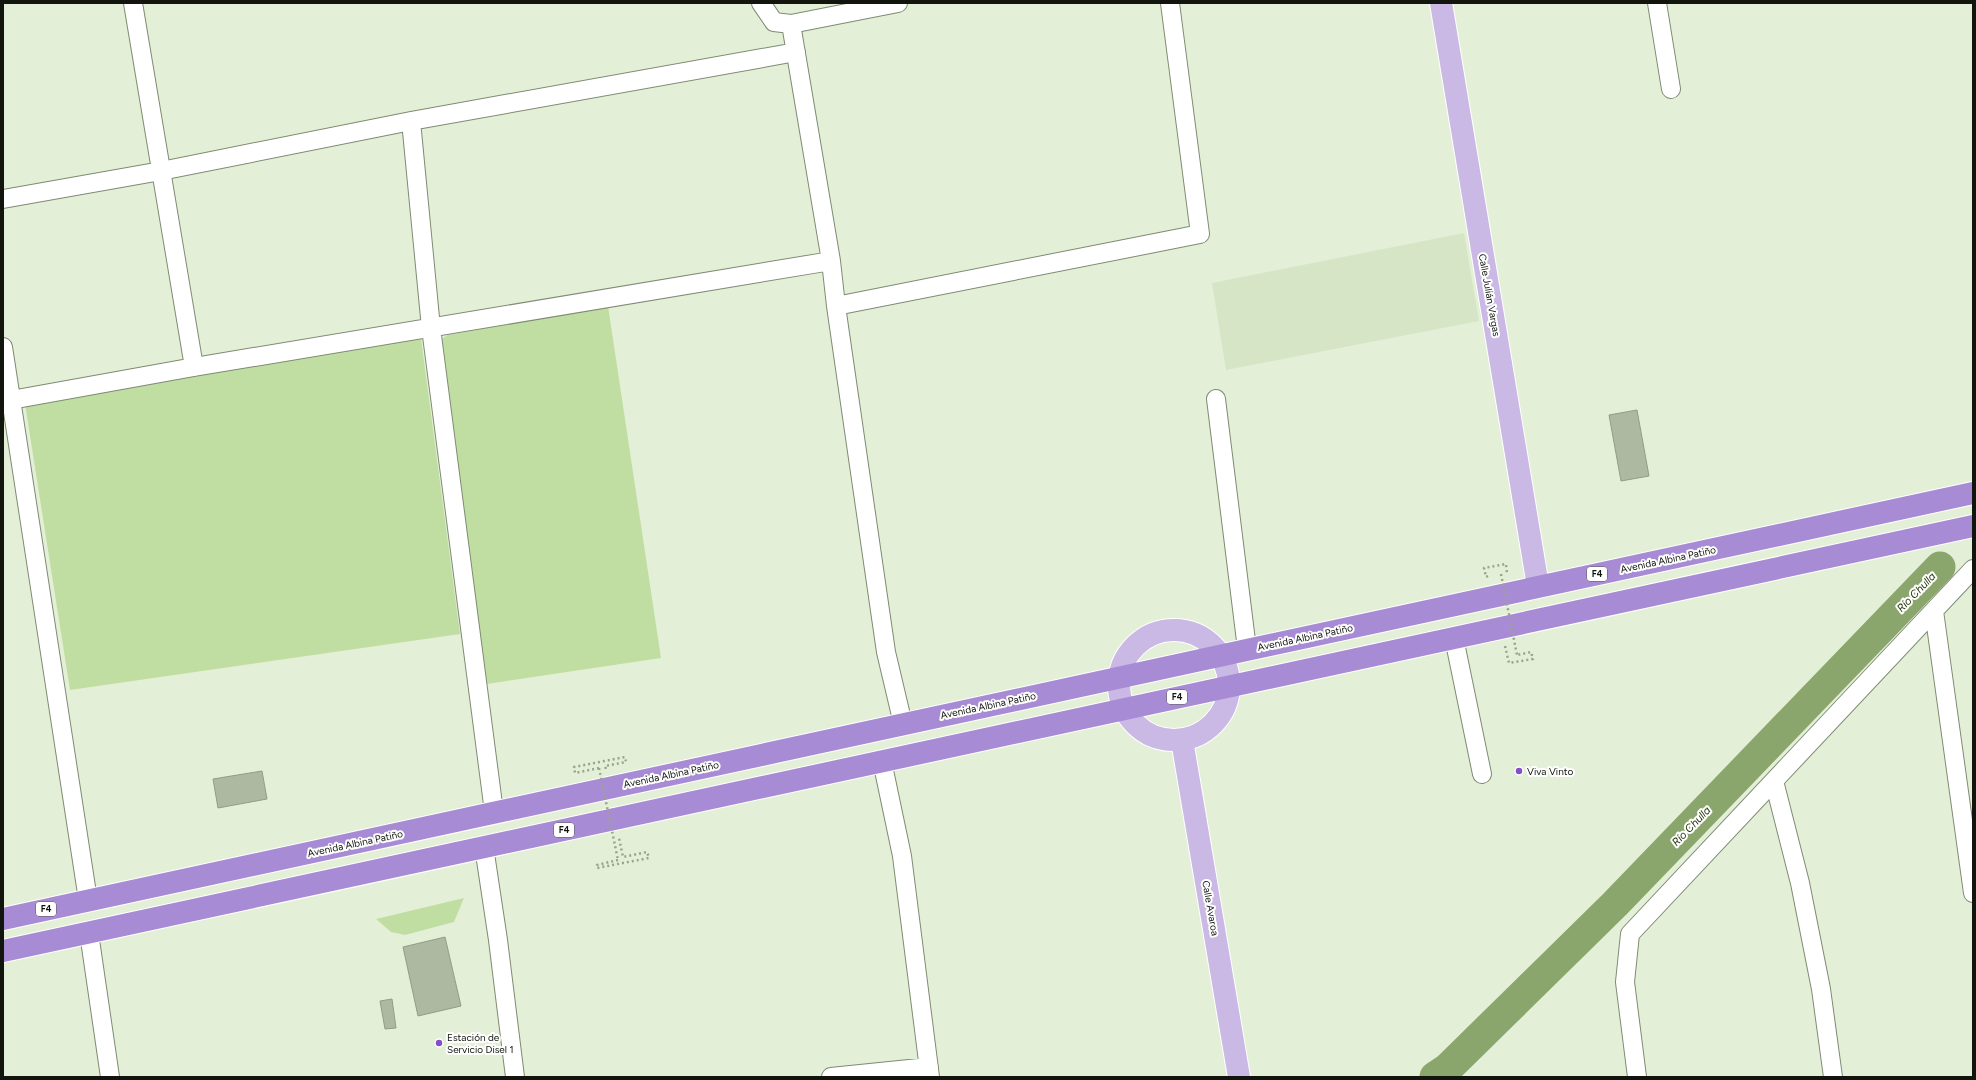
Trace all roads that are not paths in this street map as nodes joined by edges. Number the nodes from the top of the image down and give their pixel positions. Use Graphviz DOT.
graph roads {
  1 [pos="133,3"];
  2 [pos="761,3"];
  3 [pos="898,3"];
  4 [pos="1170,3"];
  5 [pos="1441,3"];
  6 [pos="1657,3"];
  7 [pos="791,24"];
  8 [pos="796,52"];
  9 [pos="1671,89"];
  10 [pos="411,121"];
  11 [pos="161,171"];
  12 [pos="3,199"];
  13 [pos="831,261"];
  14 [pos="836,306"];
  15 [pos="431,328"];
  16 [pos="3,347"];
  17 [pos="194,366"];
  18 [pos="1216,399"];
  19 [pos="11,400"];
  20 [pos="1973,493"];
  21 [pos="1973,526"];
  22 [pos="1973,569"];
  23 [pos="1538,586"];
  24 [pos="1934,611"];
  25 [pos="1454,638"];
  26 [pos="1247,649"];
  27 [pos="1221,655"];
  28 [pos="1120,676"];
  29 [pos="1229,686"];
  30 [pos="1125,708"];
  31 [pos="903,724"];
  32 [pos="1182,740"];
  33 [pos="882,761"];
  34 [pos="1482,774"];
  35 [pos="1774,781"];
  36 [pos="494,812"];
  37 [pos="484,847"];
  38 [pos="1973,893"];
  39 [pos="88,900"];
  40 [pos="3,919"];
  41 [pos="89,933"];
  42 [pos="3,951"];
  43 [pos="930,1072"];
  44 [pos="110,1077"];
  45 [pos="515,1077"];
  46 [pos="831,1077"];
  47 [pos="1239,1077"];
  48 [pos="1638,1077"];
  49 [pos="1833,1077"];
  1 -- 11 [label="street"];
  2 -- 7 [label="street"];
  3 -- 7 [label="street"];
  4 -- 14 [label="street"];
  5 -- 23 [label="main road, Calle Julián Vargas"];
  6 -- 9 [label="street"];
  7 -- 8 [label="street"];
  8 -- 10 [label="street"];
  8 -- 13 [label="street"];
  10 -- 11 [label="street"];
  10 -- 15 [label="street"];
  11 -- 12 [label="street"];
  11 -- 17 [label="street"];
  13 -- 14 [label="street"];
  13 -- 15 [label="street"];
  14 -- 31 [label="street"];
  15 -- 17 [label="street"];
  15 -- 36 [label="street"];
  16 -- 19 [label="street"];
  17 -- 19 [label="street"];
  18 -- 26 [label="street"];
  19 -- 39 [label="street"];
  20 -- 23 [label="highway, Avenida Albina Patiño / F4"];
  21 -- 25 [label="highway, F4"];
  22 -- 24 [label="street"];
  23 -- 26 [label="highway, Avenida Albina Patiño / F4"];
  24 -- 35 [label="street"];
  24 -- 38 [label="street"];
  25 -- 29 [label="highway, F4"];
  25 -- 34 [label="street"];
  26 -- 27 [label="highway, Avenida Albina Patiño / F4"];
  27 -- 28 [label="highway, Avenida Albina Patiño / F4"];
  27 -- 28 [label="main road"];
  27 -- 29 [label="main road"];
  28 -- 30 [label="main road"];
  28 -- 31 [label="highway, Avenida Albina Patiño / F4"];
  29 -- 30 [label="highway, F4"];
  29 -- 32 [label="main road"];
  30 -- 32 [label="main road"];
  30 -- 33 [label="highway, F4"];
  31 -- 36 [label="highway, Avenida Albina Patiño / F4"];
  32 -- 47 [label="main road, Calle Avaroa"];
  33 -- 37 [label="highway, F4"];
  33 -- 43 [label="street"];
  35 -- 48 [label="street"];
  35 -- 49 [label="street"];
  36 -- 39 [label="highway, Avenida Albina Patiño / F4"];
  37 -- 41 [label="highway, F4"];
  37 -- 45 [label="street"];
  39 -- 40 [label="highway, Avenida Albina Patiño / F4"];
  41 -- 42 [label="highway, F4"];
  41 -- 44 [label="street"];
  43 -- 46 [label="street"];
}
